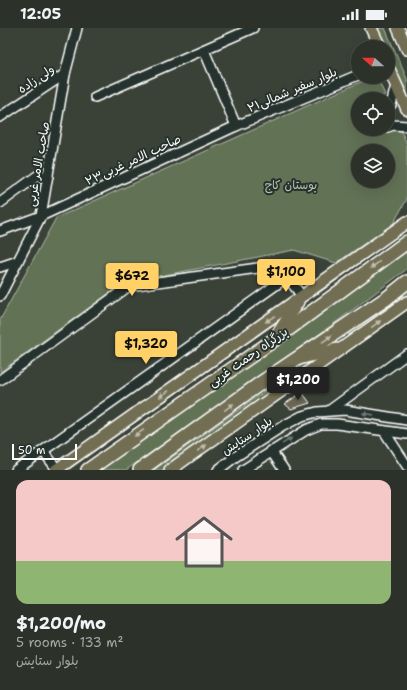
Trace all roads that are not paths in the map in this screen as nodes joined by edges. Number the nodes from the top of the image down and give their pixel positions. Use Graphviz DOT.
graph roads {
  1 [pos="78,28"];
  2 [pos="253,28"];
  3 [pos="371,28"];
  4 [pos="398,28"];
  5 [pos="377,40"];
  6 [pos="407,49"];
  7 [pos="204,50"];
  8 [pos="65,74"];
  9 [pos="351,78"];
  10 [pos="396,85"];
  11 [pos="394,92"];
  12 [pos="95,97"];
  13 [pos="407,109"];
  14 [pos="0,117"];
  15 [pos="395,125"];
  16 [pos="236,126"];
  17 [pos="407,126"];
  18 [pos="48,176"];
  19 [pos="0,203"];
  20 [pos="40,216"];
  21 [pos="407,222"];
  22 [pos="0,231"];
  23 [pos="407,242"];
  24 [pos="18,261"];
  25 [pos="0,267"];
  26 [pos="288,277"];
  27 [pos="407,282"];
  28 [pos="0,296"];
  29 [pos="302,296"];
  30 [pos="407,302"];
  31 [pos="275,338"];
  32 [pos="345,347"];
  33 [pos="407,354"];
  34 [pos="295,361"];
  35 [pos="0,380"];
  36 [pos="330,410"];
  37 [pos="407,420"];
  38 [pos="384,431"];
  39 [pos="407,434"];
  40 [pos="43,451"];
  41 [pos="271,451"];
  42 [pos="407,466"];
  43 [pos="16,470"];
  44 [pos="56,470"];
  45 [pos="88,470"];
  46 [pos="140,470"];
  47 [pos="170,470"];
  48 [pos="218,470"];
  49 [pos="243,470"];
  50 [pos="284,470"];
  1 -- 8 [label="street, صاحب الامر غربی"];
  2 -- 7 [label="street"];
  3 -- 5 [label="main road"];
  4 -- 6 [label="main road"];
  7 -- 12 [label="street"];
  7 -- 16 [label="street"];
  8 -- 14 [label="street, ولی زاده"];
  8 -- 18 [label="street, صاحب الامر غربی"];
  9 -- 16 [label="street, بلوار سفیر شمالی۲۱"];
  10 -- 11 [label="street"];
  10 -- 13 [label="main road"];
  15 -- 17 [label="street"];
  16 -- 20 [label="street, صاحب الامر غربی۲۳"];
  18 -- 19 [label="street"];
  18 -- 20 [label="street, صاحب الامر غربی"];
  20 -- 22 [label="street, صاحب الامر غربی۲۳"];
  20 -- 24 [label="street, صاحب الامر غربی"];
  21 -- 29 [label="main road"];
  23 -- 31 [label="highway, بزرگراه رحمت غربی, one-way"];
  24 -- 25 [label="street"];
  24 -- 28 [label="street, صاحب الامر غربی"];
  26 -- 29 [label="street"];
  26 -- 35 [label="street"];
  26 -- 40 [label="street"];
  34 -- 27 [label="highway, one-way"];
  29 -- 31 [label="main road"];
  29 -- 44 [label="main road, one-way"];
  32 -- 30 [label="main road, one-way"];
  31 -- 45 [label="highway, بزرگراه رحمت غربی, one-way"];
  32 -- 34 [label="main road"];
  47 -- 32 [label="main road, one-way"];
  33 -- 36 [label="street"];
  46 -- 34 [label="highway, one-way"];
  37 -- 36 [label="street, بلوار ستایش, one-way"];
  36 -- 48 [label="street, بلوار ستایش"];
  38 -- 39 [label="street"];
  41 -- 38 [label="street, one-way"];
  38 -- 42 [label="street"];
  40 -- 43 [label="street"];
  40 -- 44 [label="street"];
  41 -- 49 [label="street"];
  41 -- 50 [label="street"];
}
